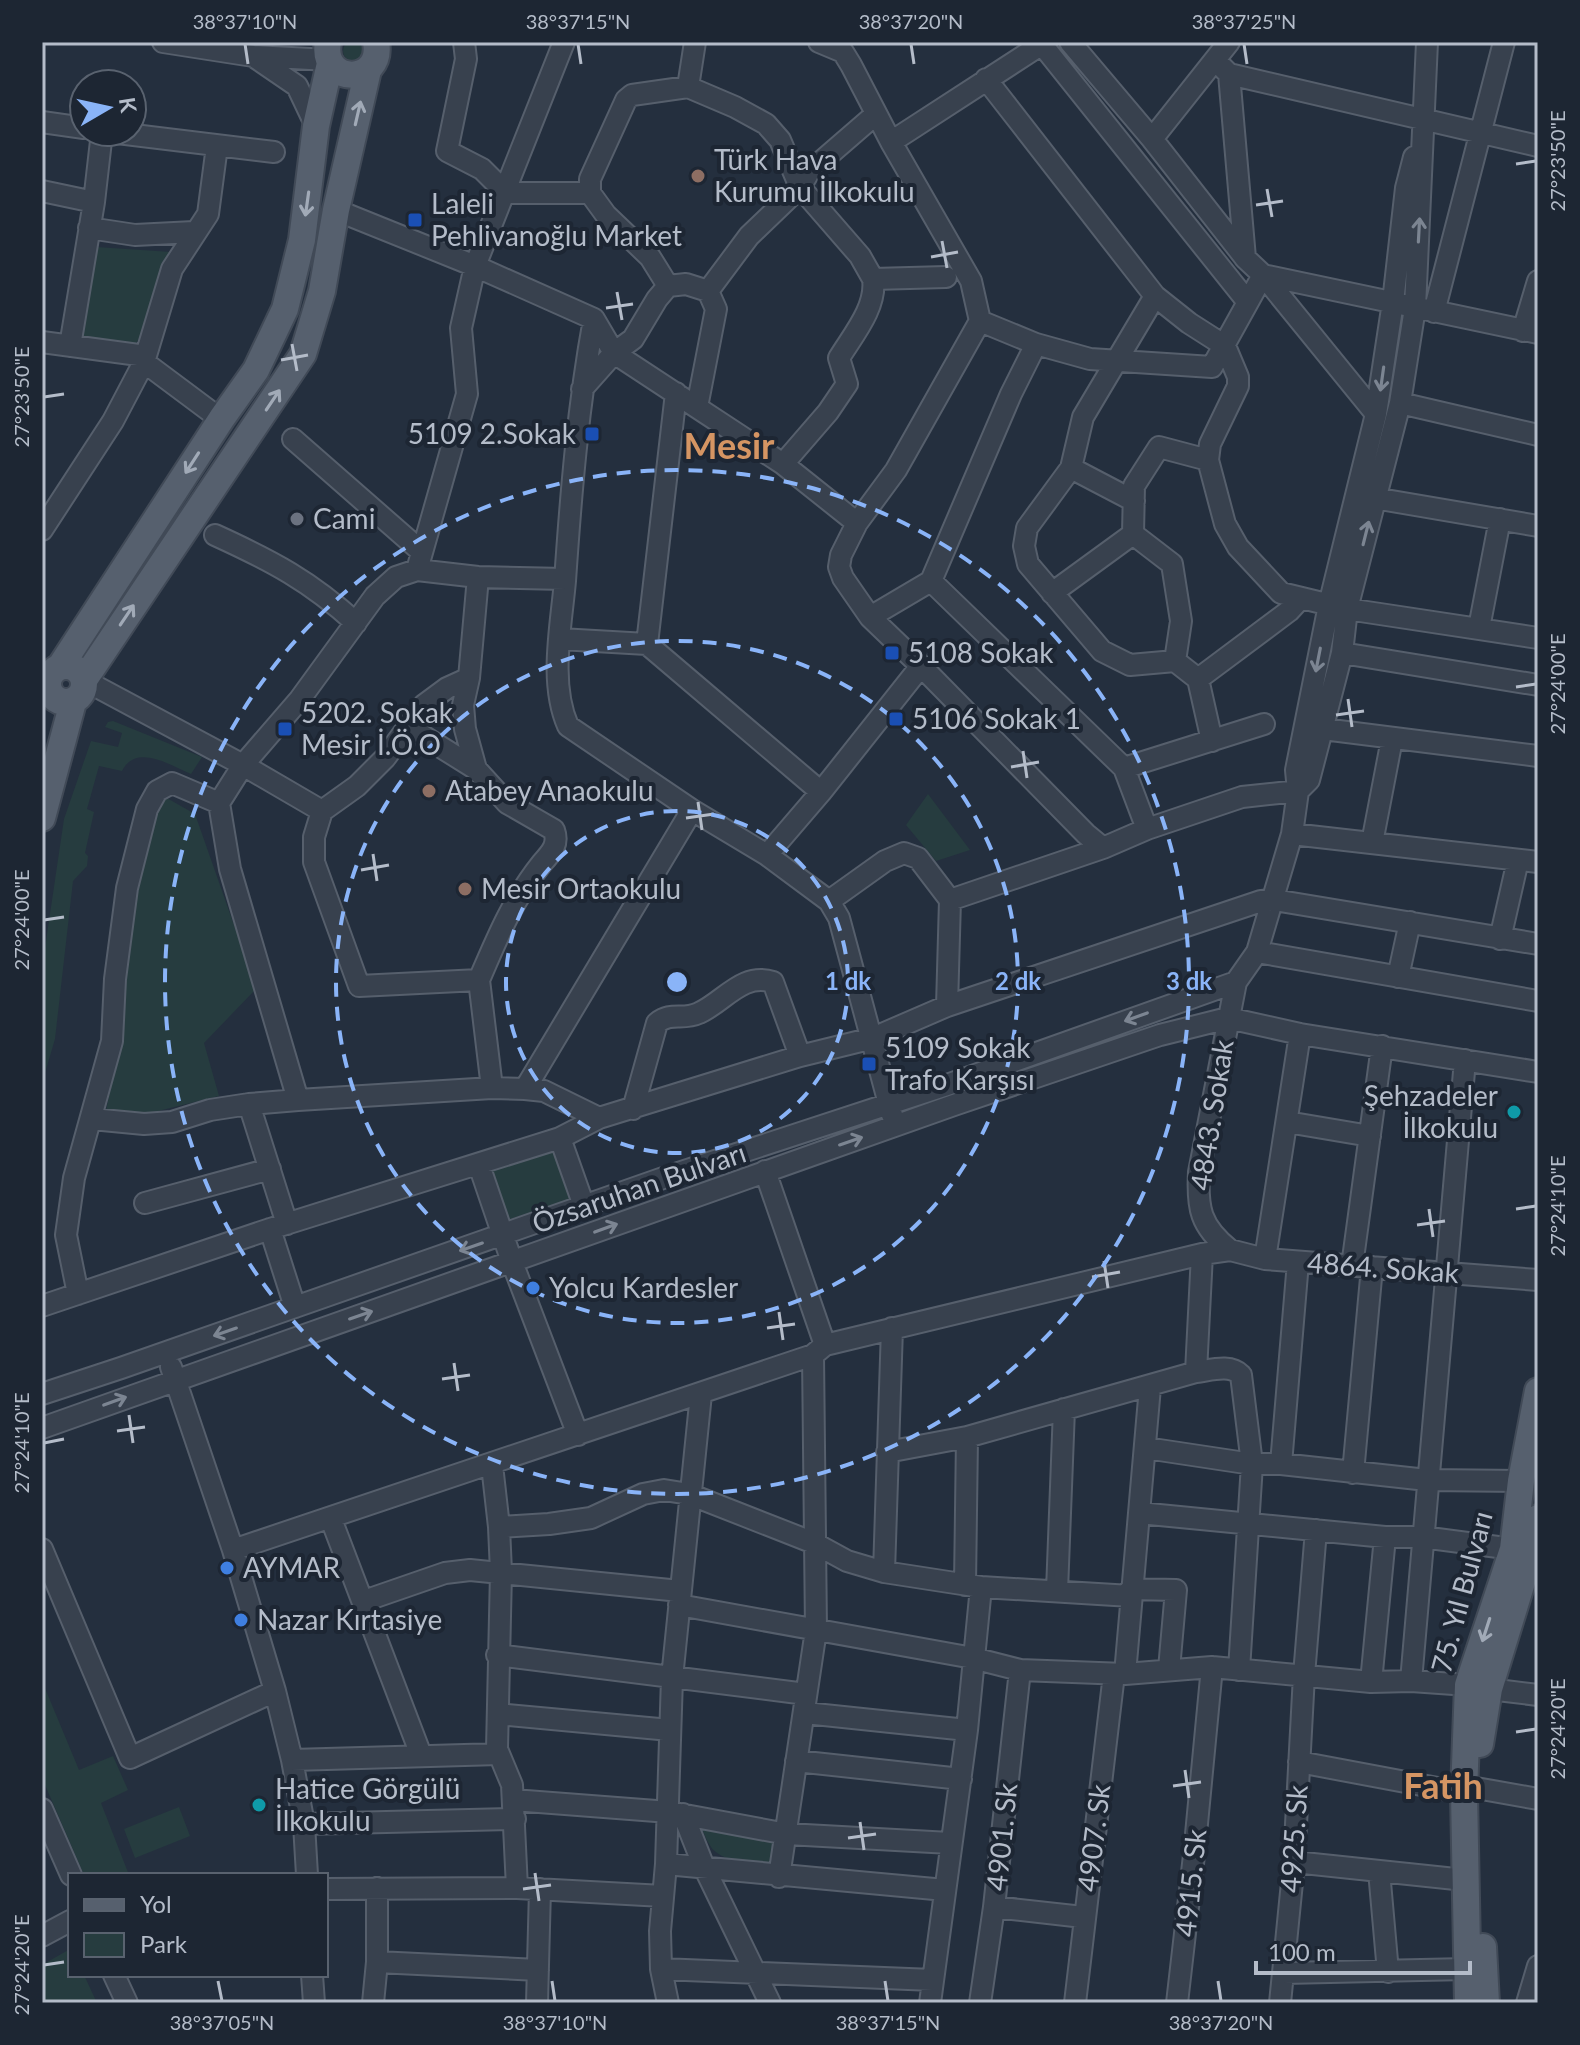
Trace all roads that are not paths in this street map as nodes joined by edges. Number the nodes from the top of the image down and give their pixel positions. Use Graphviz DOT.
graph roads {
  1 [pos="163,42"];
  2 [pos="376,42"];
  3 [pos="464,42"];
  4 [pos="564,42"];
  5 [pos="695,42"];
  6 [pos="819,42"];
  7 [pos="1070,42"];
  8 [pos="1229,42"];
  9 [pos="1427,42"];
  10 [pos="1504,42"];
  11 [pos="1041,43"];
  12 [pos="849,47"];
  13 [pos="329,55"];
  14 [pos="253,56"];
  15 [pos="1222,67"];
  16 [pos="368,70"];
  17 [pos="986,79"];
  18 [pos="688,87"];
  19 [pos="876,114"];
  20 [pos="1424,118"];
  21 [pos="42,122"];
  22 [pos="68,126"];
  23 [pos="316,126"];
  24 [pos="1478,133"];
  25 [pos="148,137"];
  26 [pos="1152,139"];
  27 [pos="891,142"];
  28 [pos="217,146"];
  29 [pos="1538,146"];
  30 [pos="100,148"];
  31 [pos="274,152"];
  32 [pos="800,187"];
  33 [pos="42,191"];
  34 [pos="506,193"];
  35 [pos="590,193"];
  36 [pos="94,202"];
  37 [pos="336,210"];
  38 [pos="89,228"];
  39 [pos="194,232"];
  40 [pos="1246,259"];
  41 [pos="475,266"];
  42 [pos="1263,275"];
  43 [pos="946,277"];
  44 [pos="873,279"];
  45 [pos="1538,281"];
  46 [pos="668,286"];
  47 [pos="708,291"];
  48 [pos="1155,296"];
  49 [pos="1247,301"];
  50 [pos="1393,302"];
  51 [pos="1424,310"];
  52 [pos="594,319"];
  53 [pos="980,321"];
  54 [pos="1531,332"];
  55 [pos="42,342"];
  56 [pos="1036,344"];
  57 [pos="70,346"];
  58 [pos="1225,346"];
  59 [pos="614,353"];
  60 [pos="145,359"];
  61 [pos="1118,361"];
  62 [pos="582,389"];
  63 [pos="676,393"];
  64 [pos="1400,403"];
  65 [pos="697,407"];
  66 [pos="1376,414"];
  67 [pos="222,418"];
  68 [pos="1538,435"];
  69 [pos="293,439"];
  70 [pos="1208,460"];
  71 [pos="783,464"];
  72 [pos="1071,468"];
  73 [pos="1374,498"];
  74 [pos="1134,501"];
  75 [pos="1500,519"];
  76 [pos="857,523"];
  77 [pos="1538,526"];
  78 [pos="42,530"];
  79 [pos="1133,534"];
  80 [pos="215,535"];
  81 [pos="419,561"];
  82 [pos="478,577"];
  83 [pos="565,579"];
  84 [pos="931,581"];
  85 [pos="1052,593"];
  86 [pos="1301,598"];
  87 [pos="1338,607"];
  88 [pos="870,617"];
  89 [pos="356,623"];
  90 [pos="1479,628"];
  91 [pos="1538,638"];
  92 [pos="560,639"];
  93 [pos="647,644"];
  94 [pos="1342,653"];
  95 [pos="1175,661"];
  96 [pos="921,666"];
  97 [pos="469,678"];
  98 [pos="1198,679"];
  99 [pos="48,681"];
  100 [pos="1538,685"];
  101 [pos="79,693"];
  102 [pos="1264,724"];
  103 [pos="407,726"];
  104 [pos="1323,729"];
  105 [pos="1392,739"];
  106 [pos="1212,741"];
  107 [pos="1538,756"];
  108 [pos="243,765"];
  109 [pos="1124,768"];
  110 [pos="476,769"];
  111 [pos="1298,791"];
  112 [pos="821,792"];
  113 [pos="219,803"];
  114 [pos="692,810"];
  115 [pos="322,811"];
  116 [pos="42,818"];
  117 [pos="1147,829"];
  118 [pos="1292,834"];
  119 [pos="1372,843"];
  120 [pos="1103,848"];
  121 [pos="767,855"];
  122 [pos="1528,861"];
  123 [pos="950,900"];
  124 [pos="1274,900"];
  125 [pos="829,901"];
  126 [pos="1410,922"];
  127 [pos="1500,939"];
  128 [pos="1538,944"];
  129 [pos="1257,952"];
  130 [pos="1398,977"];
  131 [pos="479,980"];
  132 [pos="1236,982"];
  133 [pos="1538,1001"];
  134 [pos="947,1006"];
  135 [pos="1228,1018"];
  136 [pos="1300,1034"];
  137 [pos="873,1038"];
  138 [pos="1382,1046"];
  139 [pos="800,1056"];
  140 [pos="1465,1060"];
  141 [pos="1538,1072"];
  142 [pos="492,1088"];
  143 [pos="525,1089"];
  144 [pos="298,1100"];
  145 [pos="249,1104"];
  146 [pos="889,1104"];
  147 [pos="633,1109"];
  148 [pos="599,1118"];
  149 [pos="92,1119"];
  150 [pos="1287,1122"];
  151 [pos="894,1126"];
  152 [pos="1370,1136"];
  153 [pos="560,1138"];
  154 [pos="479,1165"];
  155 [pos="270,1169"];
  156 [pos="765,1171"];
  157 [pos="145,1203"];
  158 [pos="584,1206"];
  159 [pos="279,1227"];
  160 [pos="503,1236"];
  161 [pos="1230,1250"];
  162 [pos="1202,1254"];
  163 [pos="1265,1259"];
  164 [pos="512,1262"];
  165 [pos="1298,1262"];
  166 [pos="1362,1266"];
  167 [pos="1448,1274"];
  168 [pos="1538,1280"];
  169 [pos="78,1294"];
  170 [pos="42,1306"];
  171 [pos="295,1307"];
  172 [pos="892,1328"];
  173 [pos="819,1350"];
  174 [pos="167,1352"];
  175 [pos="1196,1372"];
  176 [pos="174,1380"];
  177 [pos="1150,1387"];
  178 [pos="1538,1391"];
  179 [pos="42,1394"];
  180 [pos="701,1394"];
  181 [pos="1064,1409"];
  182 [pos="42,1428"];
  183 [pos="578,1435"];
  184 [pos="967,1437"];
  185 [pos="1146,1448"];
  186 [pos="887,1452"];
  187 [pos="1252,1464"];
  188 [pos="1281,1464"];
  189 [pos="492,1465"];
  190 [pos="1353,1473"];
  191 [pos="1427,1480"];
  192 [pos="1521,1481"];
  193 [pos="689,1494"];
  194 [pos="1139,1513"];
  195 [pos="1538,1518"];
  196 [pos="331,1519"];
  197 [pos="1249,1524"];
  198 [pos="499,1527"];
  199 [pos="1316,1530"];
  200 [pos="1385,1537"];
  201 [pos="1422,1537"];
  202 [pos="814,1543"];
  203 [pos="42,1549"];
  204 [pos="233,1550"];
  205 [pos="1527,1552"];
  206 [pos="501,1572"];
  207 [pos="884,1572"];
  208 [pos="973,1586"];
  209 [pos="1057,1591"];
  210 [pos="1131,1592"];
  211 [pos="680,1598"];
  212 [pos="364,1601"];
  213 [pos="816,1630"];
  214 [pos="497,1655"];
  215 [pos="973,1658"];
  216 [pos="1212,1667"];
  217 [pos="1169,1669"];
  218 [pos="1020,1670"];
  219 [pos="1239,1670"];
  220 [pos="1120,1674"];
  221 [pos="1304,1675"];
  222 [pos="672,1678"];
  223 [pos="1411,1681"];
  224 [pos="1371,1682"];
  225 [pos="1478,1687"];
  226 [pos="275,1691"];
  227 [pos="1538,1695"];
  228 [pos="805,1703"];
  229 [pos="498,1714"];
  230 [pos="670,1730"];
  231 [pos="967,1730"];
  232 [pos="499,1754"];
  233 [pos="421,1755"];
  234 [pos="292,1760"];
  235 [pos="796,1761"];
  236 [pos="1299,1762"];
  237 [pos="961,1779"];
  238 [pos="1470,1790"];
  239 [pos="1538,1799"];
  240 [pos="42,1809"];
  241 [pos="514,1810"];
  242 [pos="676,1813"];
  243 [pos="304,1824"];
  244 [pos="787,1834"];
  245 [pos="950,1843"];
  246 [pos="1294,1862"];
  247 [pos="666,1864"];
  248 [pos="704,1867"];
  249 [pos="1379,1871"];
  250 [pos="70,1873"];
  251 [pos="307,1873"];
  252 [pos="779,1877"];
  253 [pos="1465,1880"];
  254 [pos="377,1888"];
  255 [pos="517,1888"];
  256 [pos="328,1889"];
  257 [pos="540,1889"];
  258 [pos="945,1890"];
  259 [pos="663,1896"];
  260 [pos="994,1907"];
  261 [pos="1083,1917"];
  262 [pos="68,1922"];
  263 [pos="42,1936"];
  264 [pos="377,1962"];
  265 [pos="1538,1966"];
  266 [pos="661,1969"];
  267 [pos="1467,1969"];
  268 [pos="538,1970"];
  269 [pos="753,1972"];
  270 [pos="1388,1972"];
  271 [pos="1284,1973"];
  272 [pos="115,1977"];
  273 [pos="312,1977"];
  274 [pos="933,1980"];
  275 [pos="127,2003"];
  276 [pos="314,2003"];
  277 [pos="373,2003"];
  278 [pos="537,2003"];
  279 [pos="668,2003"];
  280 [pos="770,2003"];
  281 [pos="930,2003"];
  282 [pos="980,2003"];
  283 [pos="1075,2003"];
  284 [pos="1177,2003"];
  285 [pos="1280,2003"];
  286 [pos="1468,2003"];
  287 [pos="1486,2003"];
  288 [pos="1527,2003"];
  1 -- 14 [label="street"];
  2 -- 16 [label="main road"];
  3 -- 34 [label="street"];
  4 -- 34 [label="street"];
  5 -- 18 [label="street"];
  6 -- 12 [label="street"];
  7 -- 26 [label="street"];
  8 -- 15 [label="street"];
  9 -- 20 [label="street"];
  10 -- 24 [label="street"];
  11 -- 17 [label="street"];
  11 -- 49 [label="street"];
  12 -- 19 [label="street"];
  13 -- 14 [label="street"];
  13 -- 16 [label="main road"];
  13 -- 23 [label="main road"];
  14 -- 23 [label="street"];
  15 -- 20 [label="street"];
  15 -- 26 [label="street"];
  15 -- 40 [label="street"];
  37 -- 16 [label="main road, one-way"];
  17 -- 27 [label="street"];
  17 -- 48 [label="street"];
  18 -- 32 [label="street"];
  18 -- 35 [label="street"];
  19 -- 27 [label="street"];
  19 -- 32 [label="street"];
  20 -- 24 [label="street"];
  20 -- 50 [label="street"];
  51 -- 20 [label="street, one-way"];
  21 -- 22 [label="street"];
  23 -- 67 [label="main road, one-way"];
  24 -- 29 [label="street"];
  24 -- 51 [label="street"];
  25 -- 28 [label="street"];
  26 -- 40 [label="street"];
  27 -- 53 [label="street"];
  28 -- 31 [label="street"];
  28 -- 39 [label="street"];
  30 -- 36 [label="street"];
  32 -- 44 [label="street"];
  32 -- 47 [label="street"];
  33 -- 36 [label="street"];
  34 -- 35 [label="street"];
  34 -- 41 [label="street"];
  35 -- 46 [label="street"];
  36 -- 38 [label="street"];
  37 -- 41 [label="street"];
  101 -- 37 [label="main road, one-way"];
  38 -- 39 [label="street"];
  38 -- 57 [label="street"];
  39 -- 60 [label="street"];
  40 -- 42 [label="street"];
  41 -- 52 [label="street"];
  41 -- 81 [label="street"];
  42 -- 49 [label="street"];
  42 -- 50 [label="street"];
  42 -- 66 [label="street"];
  43 -- 44 [label="street"];
  44 -- 71 [label="street"];
  45 -- 54 [label="street"];
  46 -- 47 [label="street"];
  46 -- 59 [label="street"];
  47 -- 65 [label="street"];
  48 -- 58 [label="street"];
  48 -- 61 [label="street"];
  49 -- 58 [label="street"];
  50 -- 51 [label="street"];
  50 -- 66 [label="street, one-way"];
  51 -- 54 [label="street"];
  51 -- 64 [label="street"];
  52 -- 59 [label="street"];
  52 -- 62 [label="street"];
  53 -- 56 [label="street"];
  53 -- 76 [label="street"];
  55 -- 57 [label="street"];
  56 -- 61 [label="street"];
  56 -- 84 [label="street"];
  57 -- 60 [label="street"];
  58 -- 61 [label="street"];
  58 -- 70 [label="street"];
  59 -- 62 [label="street"];
  59 -- 63 [label="street"];
  60 -- 67 [label="street"];
  60 -- 78 [label="street"];
  61 -- 72 [label="street"];
  62 -- 83 [label="street"];
  63 -- 65 [label="street"];
  63 -- 93 [label="street"];
  64 -- 68 [label="street"];
  64 -- 73 [label="street"];
  65 -- 71 [label="street"];
  66 -- 87 [label="street"];
  67 -- 99 [label="main road, one-way"];
  69 -- 81 [label="street"];
  70 -- 74 [label="street"];
  70 -- 86 [label="street"];
  71 -- 76 [label="street"];
  72 -- 74 [label="street"];
  72 -- 85 [label="street"];
  73 -- 75 [label="street"];
  87 -- 73 [label="street, one-way"];
  74 -- 79 [label="street"];
  75 -- 77 [label="street"];
  75 -- 90 [label="street"];
  76 -- 88 [label="street"];
  79 -- 85 [label="street"];
  79 -- 95 [label="street"];
  80 -- 89 [label="street"];
  81 -- 82 [label="street"];
  81 -- 89 [label="street"];
  82 -- 83 [label="street"];
  82 -- 97 [label="street"];
  83 -- 92 [label="street"];
  84 -- 88 [label="street"];
  84 -- 109 [label="street"];
  85 -- 95 [label="street"];
  86 -- 87 [label="street"];
  86 -- 98 [label="street"];
  87 -- 90 [label="street"];
  87 -- 94 [label="street"];
  87 -- 111 [label="street, one-way"];
  88 -- 96 [label="street"];
  89 -- 108 [label="street"];
  90 -- 91 [label="street"];
  92 -- 93 [label="street"];
  92 -- 114 [label="street"];
  93 -- 112 [label="street"];
  94 -- 100 [label="street"];
  94 -- 104 [label="street"];
  95 -- 98 [label="street"];
  96 -- 112 [label="street"];
  96 -- 120 [label="street"];
  97 -- 103 [label="street"];
  97 -- 110 [label="street"];
  98 -- 106 [label="street"];
  99 -- 101 [label="main road"];
  101 -- 108 [label="street"];
  101 -- 116 [label="main road"];
  102 -- 106 [label="street"];
  103 -- 110 [label="street"];
  103 -- 115 [label="street"];
  104 -- 105 [label="street"];
  104 -- 111 [label="street"];
  105 -- 107 [label="street"];
  105 -- 119 [label="street"];
  106 -- 109 [label="street"];
  108 -- 113 [label="street"];
  108 -- 115 [label="street"];
  109 -- 117 [label="street"];
  110 -- 131 [label="street"];
  111 -- 117 [label="street"];
  111 -- 118 [label="street"];
  112 -- 121 [label="street"];
  113 -- 144 [label="street"];
  113 -- 149 [label="street"];
  114 -- 121 [label="street"];
  114 -- 143 [label="street"];
  115 -- 131 [label="street"];
  117 -- 120 [label="street"];
  118 -- 119 [label="street"];
  118 -- 124 [label="street"];
  119 -- 122 [label="street"];
  120 -- 123 [label="street"];
  121 -- 125 [label="street"];
  122 -- 127 [label="street"];
  123 -- 125 [label="street"];
  123 -- 134 [label="street"];
  124 -- 126 [label="street"];
  124 -- 129 [label="street"];
  124 -- 134 [label="street"];
  125 -- 137 [label="street"];
  126 -- 127 [label="street"];
  126 -- 130 [label="street"];
  127 -- 128 [label="street"];
  129 -- 130 [label="street"];
  129 -- 132 [label="street"];
  130 -- 133 [label="street"];
  131 -- 142 [label="street"];
  132 -- 135 [label="street, 4843. Sokak"];
  132 -- 146 [label="street, Özsaruhan Bulvarı, one-way"];
  134 -- 137 [label="street"];
  135 -- 136 [label="street"];
  135 -- 151 [label="street, Özsaruhan Bulvarı"];
  135 -- 161 [label="street, 4843. Sokak"];
  136 -- 138 [label="street"];
  136 -- 150 [label="street"];
  137 -- 139 [label="street"];
  137 -- 146 [label="street"];
  138 -- 140 [label="street"];
  138 -- 152 [label="street"];
  139 -- 147 [label="street"];
  139 -- 147 [label="street"];
  140 -- 141 [label="street"];
  140 -- 167 [label="street"];
  142 -- 143 [label="street"];
  142 -- 144 [label="street"];
  143 -- 148 [label="street"];
  144 -- 145 [label="street"];
  145 -- 149 [label="street"];
  145 -- 155 [label="street"];
  146 -- 151 [label="street"];
  146 -- 158 [label="street, Özsaruhan Bulvarı"];
  147 -- 148 [label="street"];
  148 -- 153 [label="street"];
  149 -- 169 [label="street"];
  150 -- 152 [label="street"];
  150 -- 163 [label="street"];
  156 -- 151 [label="street, Özsaruhan Bulvarı, one-way"];
  152 -- 166 [label="street"];
  153 -- 154 [label="street"];
  153 -- 158 [label="street"];
  154 -- 159 [label="street"];
  154 -- 160 [label="street"];
  155 -- 157 [label="street"];
  155 -- 159 [label="street"];
  164 -- 156 [label="street, Özsaruhan Bulvarı, one-way"];
  156 -- 173 [label="street"];
  158 -- 160 [label="street, Özsaruhan Bulvarı"];
  159 -- 169 [label="street"];
  159 -- 171 [label="street"];
  160 -- 164 [label="street"];
  160 -- 171 [label="street, Özsaruhan Bulvarı, one-way"];
  161 -- 162 [label="street"];
  161 -- 163 [label="street, 4864. Sokak"];
  162 -- 172 [label="street"];
  162 -- 175 [label="street"];
  163 -- 165 [label="street, 4864. Sokak"];
  176 -- 164 [label="street, Özsaruhan Bulvarı, one-way"];
  164 -- 183 [label="street"];
  165 -- 166 [label="street, 4864. Sokak"];
  165 -- 188 [label="street"];
  166 -- 167 [label="street, 4864. Sokak"];
  166 -- 190 [label="street"];
  167 -- 168 [label="street, 4864. Sokak"];
  167 -- 191 [label="street"];
  169 -- 170 [label="street"];
  171 -- 174 [label="street, Özsaruhan Bulvarı, one-way"];
  172 -- 173 [label="street"];
  172 -- 186 [label="street"];
  173 -- 180 [label="street"];
  173 -- 202 [label="street"];
  174 -- 176 [label="street"];
  174 -- 179 [label="street, Özsaruhan Bulvarı"];
  175 -- 177 [label="street"];
  175 -- 187 [label="street"];
  182 -- 176 [label="street, Özsaruhan Bulvarı, one-way"];
  176 -- 204 [label="street"];
  177 -- 181 [label="street"];
  177 -- 185 [label="street, 4907. Sk"];
  178 -- 192 [label="main road, 75. Yıl Bulvarı"];
  180 -- 183 [label="street"];
  180 -- 193 [label="street"];
  181 -- 184 [label="street"];
  181 -- 209 [label="street"];
  183 -- 189 [label="street"];
  184 -- 186 [label="street"];
  184 -- 208 [label="street"];
  185 -- 187 [label="street"];
  185 -- 194 [label="street, 4907. Sk"];
  186 -- 207 [label="street"];
  187 -- 188 [label="street"];
  187 -- 197 [label="street"];
  188 -- 190 [label="street"];
  189 -- 196 [label="street"];
  189 -- 198 [label="street"];
  190 -- 191 [label="street"];
  191 -- 192 [label="street"];
  191 -- 201 [label="street"];
  192 -- 205 [label="main road, 75. Yıl Bulvarı"];
  193 -- 198 [label="street"];
  193 -- 202 [label="street"];
  193 -- 211 [label="street"];
  194 -- 197 [label="street"];
  194 -- 210 [label="street, 4907. Sk"];
  195 -- 205 [label="main road, 75. Yıl Bulvarı"];
  196 -- 204 [label="street"];
  196 -- 212 [label="street"];
  197 -- 199 [label="street"];
  197 -- 219 [label="street"];
  198 -- 206 [label="street"];
  199 -- 200 [label="street"];
  199 -- 221 [label="street, 4925. Sk"];
  200 -- 201 [label="street"];
  200 -- 224 [label="street"];
  201 -- 205 [label="street"];
  201 -- 223 [label="street"];
  202 -- 207 [label="street"];
  202 -- 213 [label="street"];
  203 -- 226 [label="street"];
  204 -- 226 [label="street"];
  205 -- 225 [label="main road, 75. Yıl Bulvarı"];
  206 -- 211 [label="street"];
  206 -- 212 [label="street"];
  206 -- 214 [label="street"];
  207 -- 208 [label="street"];
  208 -- 209 [label="street"];
  208 -- 215 [label="street"];
  209 -- 210 [label="street"];
  210 -- 217 [label="street"];
  210 -- 220 [label="street, 4907. Sk"];
  211 -- 213 [label="street"];
  211 -- 222 [label="street"];
  212 -- 233 [label="street"];
  213 -- 215 [label="street"];
  213 -- 228 [label="street"];
  214 -- 222 [label="street"];
  214 -- 229 [label="street"];
  215 -- 218 [label="street"];
  215 -- 231 [label="street"];
  216 -- 217 [label="street"];
  216 -- 219 [label="street"];
  216 -- 284 [label="street, 4915. Sk"];
  217 -- 220 [label="street"];
  218 -- 220 [label="street"];
  218 -- 260 [label="street, 4901. Sk"];
  219 -- 221 [label="street"];
  220 -- 261 [label="street, 4907. Sk"];
  221 -- 224 [label="street"];
  221 -- 236 [label="street, 4925. Sk"];
  222 -- 228 [label="street"];
  222 -- 230 [label="street"];
  223 -- 224 [label="street"];
  223 -- 225 [label="street"];
  225 -- 227 [label="street"];
  225 -- 238 [label="main road, 75. Yıl Bulvarı"];
  226 -- 234 [label="street"];
  228 -- 231 [label="street"];
  228 -- 235 [label="street"];
  229 -- 230 [label="street"];
  229 -- 232 [label="street"];
  230 -- 242 [label="street"];
  231 -- 237 [label="street"];
  232 -- 233 [label="street"];
  232 -- 241 [label="street"];
  233 -- 234 [label="street"];
  234 -- 243 [label="street"];
  235 -- 237 [label="street"];
  235 -- 244 [label="street"];
  236 -- 238 [label="street"];
  236 -- 246 [label="street, 4925. Sk"];
  237 -- 245 [label="street"];
  238 -- 239 [label="street"];
  238 -- 253 [label="main road, 75. Yıl Bulvarı"];
  238 -- 287 [label="main road, 75. Yıl Bulvarı"];
  240 -- 250 [label="street"];
  241 -- 242 [label="street"];
  241 -- 243 [label="street"];
  241 -- 255 [label="street"];
  242 -- 244 [label="street"];
  242 -- 247 [label="street"];
  242 -- 248 [label="street"];
  243 -- 251 [label="street"];
  244 -- 245 [label="street"];
  244 -- 252 [label="street"];
  245 -- 258 [label="street"];
  246 -- 249 [label="street"];
  246 -- 271 [label="street, 4925. Sk"];
  247 -- 248 [label="street"];
  247 -- 259 [label="street"];
  248 -- 252 [label="street"];
  248 -- 269 [label="street"];
  249 -- 253 [label="street"];
  249 -- 270 [label="street"];
  252 -- 258 [label="street"];
  253 -- 267 [label="main road, 75. Yıl Bulvarı"];
  254 -- 255 [label="street"];
  254 -- 256 [label="street"];
  254 -- 264 [label="street"];
  255 -- 257 [label="street"];
  257 -- 259 [label="street"];
  257 -- 268 [label="street"];
  258 -- 274 [label="street"];
  259 -- 266 [label="street"];
  260 -- 261 [label="street"];
  260 -- 282 [label="street, 4901. Sk"];
  261 -- 283 [label="street, 4907. Sk"];
  262 -- 263 [label="street"];
  264 -- 268 [label="street"];
  264 -- 277 [label="street"];
  265 -- 288 [label="street"];
  266 -- 269 [label="street"];
  266 -- 279 [label="street"];
  267 -- 270 [label="street"];
  267 -- 286 [label="main road, 75. Yıl Bulvarı"];
  268 -- 278 [label="street"];
  269 -- 274 [label="street"];
  269 -- 280 [label="street"];
  270 -- 271 [label="street"];
  271 -- 285 [label="street, 4925. Sk"];
  272 -- 275 [label="street"];
  273 -- 276 [label="street"];
  274 -- 281 [label="street"];
}
